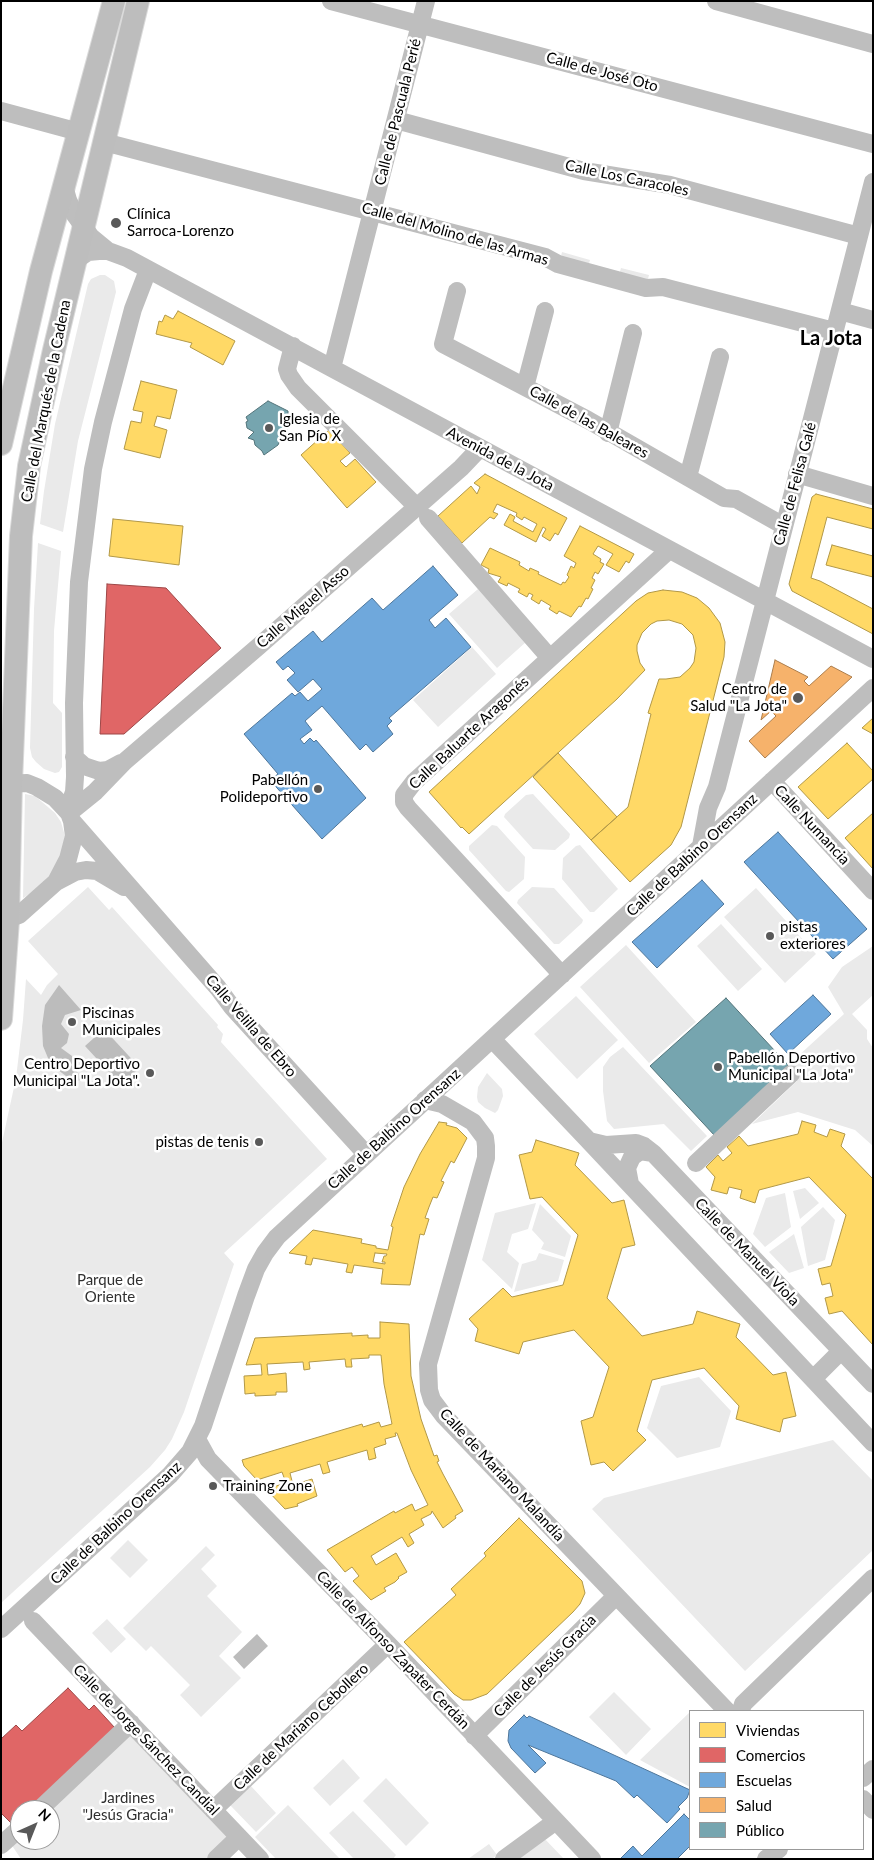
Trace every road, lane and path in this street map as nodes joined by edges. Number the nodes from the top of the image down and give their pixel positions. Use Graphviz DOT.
graph roads {
  1 [pos="114,1"];
  2 [pos="138,1"];
  3 [pos="331,1"];
  4 [pos="426,1"];
  5 [pos="716,1"];
  6 [pos="420,24"];
  7 [pos="873,44"];
  8 [pos="1,111"];
  9 [pos="396,120"];
  10 [pos="79,132"];
  11 [pos="104,142"];
  12 [pos="873,144"];
  13 [pos="873,182"];
  14 [pos="64,186"];
  15 [pos="372,211"];
  16 [pos="868,219"];
  17 [pos="86,220"];
  18 [pos="859,236"];
  19 [pos="108,251"];
  20 [pos="128,258"];
  21 [pos="76,260"];
  22 [pos="148,270"];
  23 [pos="457,291"];
  24 [pos="545,311"];
  25 [pos="840,311"];
  26 [pos="873,320"];
  27 [pos="834,331"];
  28 [pos="633,334"];
  29 [pos="293,346"];
  30 [pos="720,357"];
  31 [pos="332,368"];
  32 [pos="525,387"];
  33 [pos="608,433"];
  34 [pos="1,444"];
  35 [pos="480,448"];
  36 [pos="797,474"];
  37 [pos="688,477"];
  38 [pos="873,496"];
  39 [pos="422,512"];
  40 [pos="784,526"];
  41 [pos="669,550"];
  42 [pos="764,600"];
  43 [pos="550,658"];
  44 [pos="873,659"];
  45 [pos="873,688"];
  46 [pos="74,757"];
  47 [pos="124,762"];
  48 [pos="772,781"];
  49 [pos="6,783"];
  50 [pos="717,786"];
  51 [pos="736,814"];
  52 [pos="69,815"];
  53 [pos="701,846"];
  54 [pos="56,882"];
  55 [pos="873,891"];
  56 [pos="137,896"];
  57 [pos="5,920"];
  58 [pos="562,975"];
  59 [pos="1,1019"];
  60 [pos="492,1039"];
  61 [pos="791,1074"];
  62 [pos="425,1100"];
  63 [pos="589,1141"];
  64 [pos="653,1153"];
  65 [pos="366,1154"];
  66 [pos="696,1163"];
  67 [pos="630,1184"];
  68 [pos="841,1351"];
  69 [pos="813,1379"];
  70 [pos="873,1384"];
  71 [pos="197,1439"];
  72 [pos="873,1443"];
  73 [pos="873,1578"];
  74 [pos="616,1596"];
  75 [pos="33,1621"];
  76 [pos="1,1630"];
  77 [pos="388,1644"];
  78 [pos="726,1710"];
  79 [pos="741,1710"];
  80 [pos="131,1724"];
  81 [pos="474,1736"];
  82 [pos="50,1800"];
  83 [pos="864,1800"];
  84 [pos="213,1810"];
  85 [pos="873,1810"];
  86 [pos="556,1821"];
  87 [pos="239,1837"];
  88 [pos="778,1850"];
  89 [pos="216,1859"];
  90 [pos="260,1859"];
  91 [pos="504,1859"];
  92 [pos="592,1859"];
  93 [pos="766,1859"];
  1 -- 10 [label="main road, Calle del Marqués de la Cadena"];
  2 -- 11 [label="main road, Calle del Marqués de la Cadena"];
  3 -- 6 [label="street, Calle de José Oto"];
  4 -- 6 [label="street, Calle de Pascuala Perié"];
  5 -- 7 [label="street"];
  6 -- 9 [label="street, Calle de Pascuala Perié"];
  6 -- 12 [label="street, Calle de José Oto"];
  8 -- 10 [label="street"];
  9 -- 15 [label="street, Calle de Pascuala Perié"];
  9 -- 18 [label="street, Calle Los Caracoles"];
  10 -- 14 [label="main road, Calle del Marqués de la Cadena"];
  11 -- 15 [label="street, Calle del Molino de las Armas"];
  11 -- 17 [label="main road, Calle del Marqués de la Cadena"];
  13 -- 16 [label="street, Calle de Felisa Galé"];
  14 -- 17 [label="street, Avenida de la Jota"];
  14 -- 34 [label="main road, Calle del Marqués de la Cadena"];
  15 -- 27 [label="street, Calle del Molino de las Armas"];
  15 -- 31 [label="street, Calle de Pascuala Perié"];
  16 -- 18 [label="street, Calle de Felisa Galé"];
  17 -- 19 [label="street, Avenida de la Jota"];
  17 -- 20 [label="street, Avenida de la Jota"];
  17 -- 21 [label="main road, Calle del Marqués de la Cadena"];
  18 -- 25 [label="street, Calle de Felisa Galé"];
  19 -- 20 [label="street, Avenida de la Jota"];
  19 -- 21 [label="street, Avenida de la Jota"];
  20 -- 22 [label="street, Avenida de la Jota"];
  21 -- 49 [label="main road, Calle del Marqués de la Cadena"];
  22 -- 29 [label="street, Avenida de la Jota"];
  22 -- 46 [label="street"];
  23 -- 32 [label="street, Calle de las Baleares"];
  24 -- 32 [label="street"];
  25 -- 26 [label="street"];
  25 -- 27 [label="street, Calle de Felisa Galé"];
  27 -- 36 [label="street, Calle de Felisa Galé"];
  28 -- 33 [label="street"];
  29 -- 31 [label="street, Avenida de la Jota"];
  29 -- 39 [label="street"];
  30 -- 37 [label="street"];
  31 -- 35 [label="street, Avenida de la Jota"];
  32 -- 33 [label="street, Calle de las Baleares"];
  33 -- 37 [label="street, Calle de las Baleares"];
  35 -- 39 [label="street, Calle Miguel Asso"];
  35 -- 41 [label="street, Avenida de la Jota"];
  36 -- 38 [label="street"];
  36 -- 40 [label="street, Calle de Felisa Galé"];
  37 -- 40 [label="street, Calle de las Baleares"];
  39 -- 43 [label="street"];
  39 -- 47 [label="street, Calle Miguel Asso"];
  40 -- 42 [label="street, Calle de Felisa Galé"];
  41 -- 42 [label="street, Avenida de la Jota"];
  41 -- 43 [label="street, Calle Baluarte Aragonés"];
  42 -- 44 [label="street, Avenida de la Jota"];
  42 -- 50 [label="street, Calle de Felisa Galé"];
  43 -- 58 [label="street, Calle Baluarte Aragonés"];
  45 -- 48 [label="street, Calle de Balbino Orensanz"];
  46 -- 47 [label="street, Calle Miguel Asso"];
  46 -- 52 [label="street"];
  47 -- 52 [label="street, Calle Miguel Asso"];
  48 -- 51 [label="street, Calle de Balbino Orensanz"];
  48 -- 55 [label="street, Calle Numancia"];
  49 -- 52 [label="street, Calle Velilla de Ebro"];
  49 -- 57 [label="main road, Calle del Marqués de la Cadena"];
  50 -- 51 [label="street"];
  50 -- 53 [label="street, Calle de Felisa Galé"];
  51 -- 53 [label="street, Calle de Balbino Orensanz"];
  52 -- 54 [label="street"];
  52 -- 56 [label="street, Calle Velilla de Ebro"];
  53 -- 58 [label="street, Calle de Balbino Orensanz"];
  54 -- 56 [label="street, Calle Velilla de Ebro"];
  54 -- 57 [label="street"];
  56 -- 65 [label="street, Calle Velilla de Ebro"];
  57 -- 59 [label="main road, Calle del Marqués de la Cadena"];
  58 -- 60 [label="street, Calle de Balbino Orensanz"];
  60 -- 62 [label="street, Calle de Balbino Orensanz"];
  60 -- 63 [label="street"];
  61 -- 66 [label="street"];
  62 -- 65 [label="street, Calle de Balbino Orensanz"];
  62 -- 74 [label="street, Calle de Mariano Malandía"];
  63 -- 64 [label="street, Calle de Manuel Viola"];
  63 -- 67 [label="street"];
  64 -- 67 [label="street"];
  64 -- 68 [label="street, Calle de Manuel Viola"];
  65 -- 71 [label="street, Calle de Balbino Orensanz"];
  67 -- 69 [label="street"];
  68 -- 69 [label="street"];
  68 -- 70 [label="street, Calle de Manuel Viola"];
  69 -- 72 [label="street"];
  71 -- 76 [label="street, Calle de Balbino Orensanz"];
  71 -- 77 [label="street, Calle de Alfonso Zapater Cerdán"];
  73 -- 79 [label="street"];
  74 -- 78 [label="street, Calle de Mariano Malandía"];
  74 -- 81 [label="street, Calle de Jesús Gracia"];
  75 -- 80 [label="street, Calle de Jorge Sánchez Candial"];
  77 -- 81 [label="street, Calle de Alfonso Zapater Cerdán"];
  77 -- 84 [label="street, Calle de Mariano Cebollero"];
  80 -- 82 [label="street"];
  80 -- 84 [label="street, Calle de Jorge Sánchez Candial"];
  81 -- 86 [label="street, Calle de Alfonso Zapater Cerdán"];
  83 -- 85 [label="street"];
  84 -- 87 [label="street, Calle de Jorge Sánchez Candial"];
  86 -- 91 [label="street"];
  86 -- 92 [label="street, Calle de Alfonso Zapater Cerdán"];
  87 -- 89 [label="street"];
  87 -- 90 [label="street, Calle de Jorge Sánchez Candial"];
  88 -- 93 [label="street"];
}
